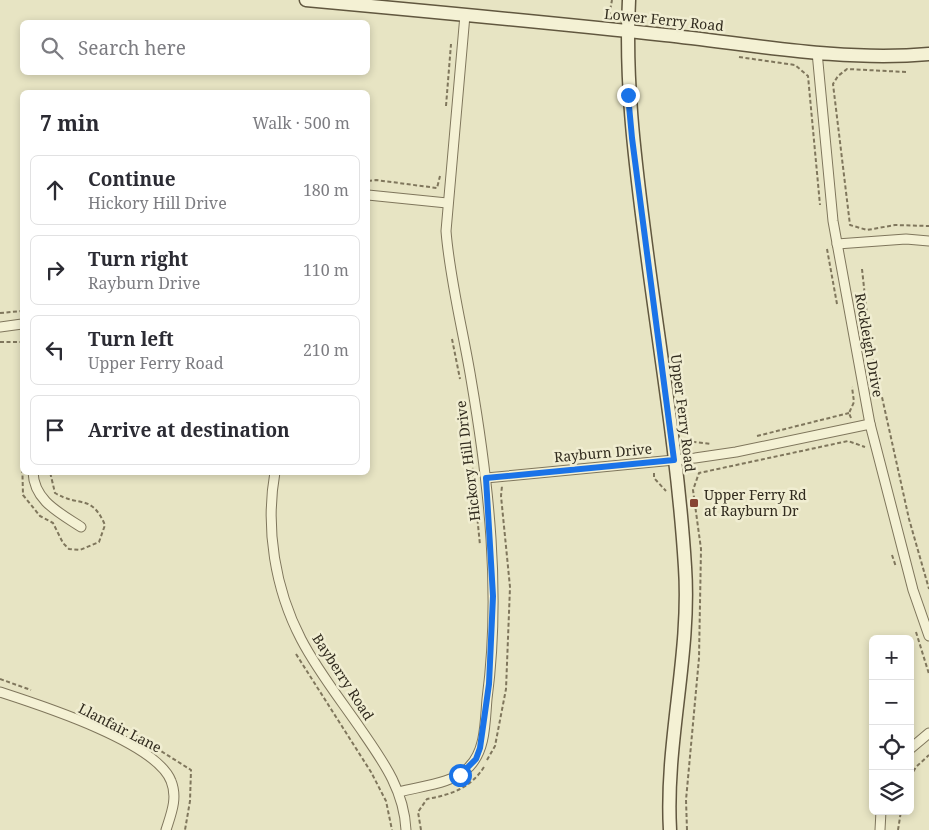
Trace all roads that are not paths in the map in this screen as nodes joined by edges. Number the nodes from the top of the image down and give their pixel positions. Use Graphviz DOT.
graph roads {
  1 [pos="306,0"];
  2 [pos="629,0"];
  3 [pos="465,15"];
  4 [pos="627,31"];
  5 [pos="817,52"];
  6 [pos="929,54"];
  7 [pos="370,195"];
  8 [pos="447,203"];
  9 [pos="929,241"];
  10 [pos="837,244"];
  11 [pos="20,324"];
  12 [pos="0,327"];
  13 [pos="870,424"];
  14 [pos="674,460"];
  15 [pos="33,475"];
  16 [pos="276,475"];
  17 [pos="486,478"];
  18 [pos="81,527"];
  19 [pos="929,636"];
  20 [pos="0,692"];
  21 [pos="929,733"];
  22 [pos="914,746"];
  23 [pos="399,792"];
  24 [pos="882,815"];
  25 [pos="166,830"];
  26 [pos="406,830"];
  27 [pos="670,830"];
  28 [pos="880,830"];
  1 -- 3 [label="main road, Lower Ferry Road"];
  2 -- 4 [label="main road, Upper Ferry Road"];
  3 -- 4 [label="main road, Lower Ferry Road"];
  3 -- 8 [label="street, Hickory Hill Drive"];
  4 -- 5 [label="main road, Lower Ferry Road"];
  4 -- 14 [label="main road, Upper Ferry Road"];
  5 -- 6 [label="main road, Lower Ferry Road"];
  5 -- 10 [label="street, Rockleigh Drive"];
  7 -- 8 [label="street"];
  8 -- 17 [label="street, Hickory Hill Drive"];
  9 -- 10 [label="street"];
  10 -- 13 [label="street, Rockleigh Drive"];
  11 -- 12 [label="street"];
  13 -- 14 [label="street, Rayburn Drive"];
  13 -- 19 [label="street, Rockleigh Drive"];
  14 -- 17 [label="street, Rayburn Drive"];
  14 -- 27 [label="main road, Upper Ferry Road"];
  15 -- 18 [label="street"];
  16 -- 23 [label="street, Bayberry Road"];
  17 -- 23 [label="street, Hickory Hill Drive"];
  20 -- 25 [label="street, Llanfair Lane"];
  21 -- 22 [label="street"];
  23 -- 26 [label="street, Bayberry Road"];
  24 -- 28 [label="street"];
}
